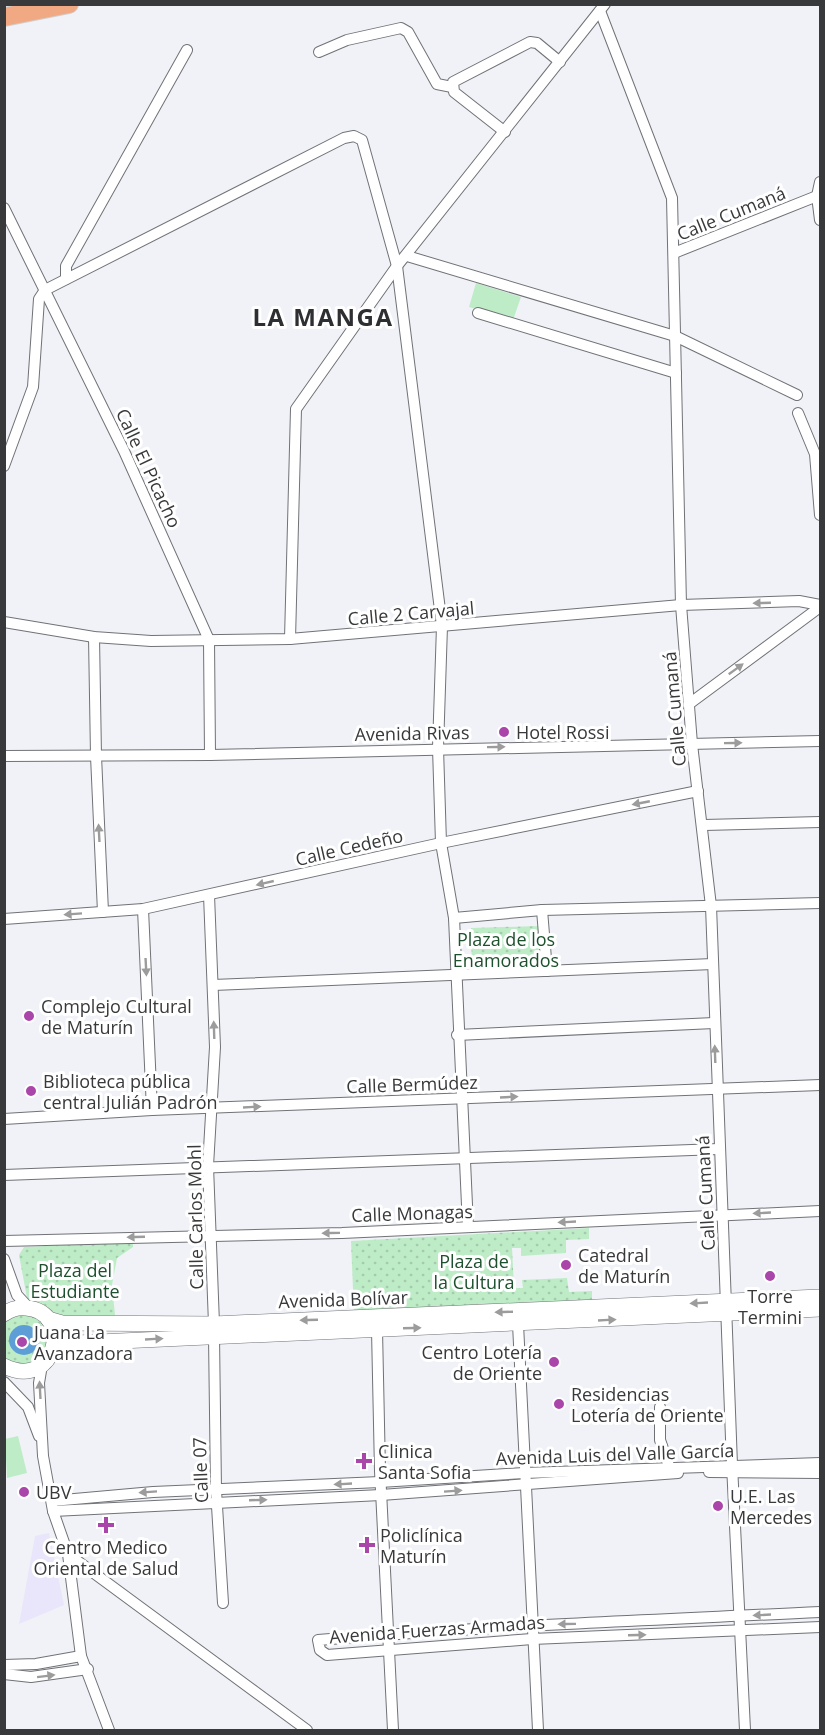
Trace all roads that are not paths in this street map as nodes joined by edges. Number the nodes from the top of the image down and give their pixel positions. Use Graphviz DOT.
graph roads {
  1 [pos="61,6"];
  2 [pos="603,8"];
  3 [pos="4,17"];
  4 [pos="4,26"];
  5 [pos="187,50"];
  6 [pos="319,52"];
  7 [pos="560,62"];
  8 [pos="452,87"];
  9 [pos="506,132"];
  10 [pos="820,182"];
  11 [pos="817,196"];
  12 [pos="4,208"];
  13 [pos="820,220"];
  14 [pos="674,253"];
  15 [pos="407,256"];
  16 [pos="397,266"];
  17 [pos="66,279"];
  18 [pos="45,290"];
  19 [pos="477,313"];
  20 [pos="675,336"];
  21 [pos="676,373"];
  22 [pos="797,395"];
  23 [pos="798,413"];
  24 [pos="4,466"];
  25 [pos="820,515"];
  26 [pos="681,605"];
  27 [pos="820,606"];
  28 [pos="4,622"];
  29 [pos="442,626"];
  30 [pos="94,637"];
  31 [pos="290,639"];
  32 [pos="209,640"];
  33 [pos="689,704"];
  34 [pos="820,741"];
  35 [pos="692,744"];
  36 [pos="438,748"];
  37 [pos="210,755"];
  38 [pos="4,756"];
  39 [pos="96,756"];
  40 [pos="698,791"];
  41 [pos="820,822"];
  42 [pos="704,825"];
  43 [pos="441,843"];
  44 [pos="209,895"];
  45 [pos="820,903"];
  46 [pos="711,906"];
  47 [pos="143,909"];
  48 [pos="542,910"];
  49 [pos="103,912"];
  50 [pos="454,918"];
  51 [pos="4,919"];
  52 [pos="713,964"];
  53 [pos="547,971"];
  54 [pos="457,975"];
  55 [pos="213,985"];
  56 [pos="714,1023"];
  57 [pos="457,1035"];
  58 [pos="820,1084"];
  59 [pos="716,1087"];
  60 [pos="461,1099"];
  61 [pos="152,1110"];
  62 [pos="210,1110"];
  63 [pos="4,1119"];
  64 [pos="719,1149"];
  65 [pos="465,1161"];
  66 [pos="208,1166"];
  67 [pos="4,1175"];
  68 [pos="820,1210"];
  69 [pos="723,1215"];
  70 [pos="468,1227"];
  71 [pos="210,1234"];
  72 [pos="4,1241"];
  73 [pos="4,1259"];
  74 [pos="17,1295"];
  75 [pos="820,1297"];
  76 [pos="728,1307"];
  77 [pos="29,1308"];
  78 [pos="820,1309"];
  79 [pos="6,1313"];
  80 [pos="48,1319"];
  81 [pos="518,1324"];
  82 [pos="214,1330"];
  83 [pos="377,1330"];
  84 [pos="54,1347"];
  85 [pos="42,1365"];
  86 [pos="4,1366"];
  87 [pos="4,1382"];
  88 [pos="660,1407"];
  89 [pos="44,1456"];
  90 [pos="820,1463"];
  91 [pos="669,1466"];
  92 [pos="733,1469"];
  93 [pos="524,1473"];
  94 [pos="820,1473"];
  95 [pos="380,1482"];
  96 [pos="524,1486"];
  97 [pos="216,1490"];
  98 [pos="381,1495"];
  99 [pos="217,1502"];
  100 [pos="52,1506"];
  101 [pos="68,1554"];
  102 [pos="223,1603"];
  103 [pos="820,1612"];
  104 [pos="740,1616"];
  105 [pos="531,1624"];
  106 [pos="820,1627"];
  107 [pos="740,1631"];
  108 [pos="387,1634"];
  109 [pos="532,1639"];
  110 [pos="388,1650"];
  111 [pos="81,1656"];
  112 [pos="4,1665"];
  113 [pos="88,1669"];
  114 [pos="4,1674"];
  115 [pos="109,1731"];
  116 [pos="307,1731"];
  117 [pos="393,1731"];
  118 [pos="538,1731"];
  119 [pos="745,1731"];
  1 -- 3 [label="highway"];
  1 -- 4 [label="street"];
  2 -- 7 [label="street"];
  2 -- 14 [label="street"];
  5 -- 17 [label="street"];
  6 -- 8 [label="street"];
  7 -- 8 [label="street"];
  7 -- 9 [label="street"];
  8 -- 9 [label="street"];
  9 -- 15 [label="street"];
  10 -- 11 [label="street"];
  11 -- 13 [label="street"];
  11 -- 14 [label="street, Calle Cumaná"];
  12 -- 18 [label="street, Calle El Picacho"];
  14 -- 20 [label="street, Calle Cumaná"];
  15 -- 16 [label="street"];
  15 -- 20 [label="street"];
  16 -- 17 [label="street"];
  16 -- 29 [label="street"];
  16 -- 31 [label="street"];
  17 -- 18 [label="street"];
  18 -- 24 [label="street"];
  18 -- 32 [label="street, Calle El Picacho"];
  19 -- 21 [label="street"];
  20 -- 21 [label="street, Calle Cumaná"];
  20 -- 22 [label="street"];
  21 -- 26 [label="street, Calle Cumaná"];
  23 -- 25 [label="street"];
  27 -- 26 [label="street, Calle 2 Carvajal, one-way"];
  26 -- 29 [label="street, Calle 2 Carvajal"];
  26 -- 33 [label="street, Calle Cumaná"];
  33 -- 27 [label="street, one-way"];
  28 -- 30 [label="street, Calle 2 Carvajal"];
  29 -- 31 [label="street, Calle 2 Carvajal"];
  29 -- 36 [label="street"];
  30 -- 32 [label="street, Calle 2 Carvajal"];
  30 -- 39 [label="street"];
  31 -- 32 [label="street, Calle 2 Carvajal"];
  32 -- 37 [label="street, Calle El Picacho"];
  33 -- 35 [label="street, Calle Cumaná"];
  35 -- 34 [label="street, Avenida Rivas, one-way"];
  36 -- 35 [label="street, Avenida Rivas, one-way"];
  35 -- 40 [label="street, Calle Cumaná"];
  36 -- 37 [label="street, Avenida Rivas"];
  36 -- 43 [label="street"];
  37 -- 39 [label="street, Avenida Rivas"];
  38 -- 39 [label="street, Avenida Rivas"];
  49 -- 39 [label="street, one-way"];
  40 -- 42 [label="street, Calle Cumaná"];
  40 -- 43 [label="street, Calle Cedeño, one-way"];
  41 -- 42 [label="street"];
  42 -- 46 [label="street, Calle Cumaná"];
  43 -- 44 [label="street, Calle Cedeño, one-way"];
  43 -- 50 [label="street"];
  44 -- 47 [label="street, Calle Cedeño"];
  44 -- 55 [label="street, Calle Carlos Mohl"];
  45 -- 46 [label="street"];
  46 -- 48 [label="street"];
  46 -- 52 [label="street, Calle Cumaná"];
  47 -- 49 [label="street, Calle Cedeño"];
  47 -- 61 [label="street, one-way"];
  48 -- 50 [label="street"];
  48 -- 53 [label="street"];
  49 -- 51 [label="street, Calle Cedeño, one-way"];
  50 -- 54 [label="street"];
  52 -- 53 [label="street"];
  52 -- 56 [label="street, Calle Cumaná"];
  53 -- 54 [label="street"];
  54 -- 55 [label="street"];
  54 -- 57 [label="street"];
  62 -- 55 [label="street, Calle Carlos Mohl, one-way"];
  56 -- 57 [label="street"];
  59 -- 56 [label="street, Calle Cumaná, one-way"];
  57 -- 60 [label="street"];
  58 -- 59 [label="street, Calle Bermúdez"];
  60 -- 59 [label="street, Calle Bermúdez, one-way"];
  59 -- 64 [label="street, Calle Cumaná"];
  62 -- 60 [label="street, Calle Bermúdez, one-way"];
  60 -- 65 [label="street"];
  61 -- 62 [label="street, Calle Bermúdez"];
  61 -- 63 [label="street, Calle Bermúdez"];
  62 -- 66 [label="street, Calle Carlos Mohl"];
  64 -- 65 [label="street"];
  64 -- 69 [label="street, Calle Cumaná"];
  65 -- 66 [label="street"];
  65 -- 70 [label="street"];
  66 -- 67 [label="street"];
  66 -- 71 [label="street, Calle Carlos Mohl"];
  68 -- 69 [label="street, Calle Monagas, one-way"];
  69 -- 70 [label="street, Calle Monagas, one-way"];
  69 -- 76 [label="street, Calle Cumaná"];
  70 -- 71 [label="street, Calle Monagas, one-way"];
  71 -- 72 [label="street, Calle Monagas, one-way"];
  71 -- 82 [label="street, Calle Carlos Mohl"];
  73 -- 74 [label="street"];
  74 -- 77 [label="street"];
  74 -- 79 [label="street"];
  75 -- 76 [label="street, Avenida Bolívar"];
  76 -- 78 [label="street, Avenida Bolívar"];
  81 -- 76 [label="street, Avenida Bolívar, one-way"];
  76 -- 82 [label="street, Avenida Bolívar, one-way"];
  76 -- 92 [label="street, Calle Cumaná"];
  77 -- 79 [label="street"];
  77 -- 80 [label="street"];
  80 -- 82 [label="street, Avenida Bolívar"];
  80 -- 84 [label="street"];
  83 -- 81 [label="street, Avenida Bolívar, one-way"];
  81 -- 93 [label="street"];
  82 -- 83 [label="street, Avenida Bolívar"];
  84 -- 82 [label="street, Avenida Bolívar, one-way"];
  82 -- 97 [label="street, Calle 07"];
  83 -- 95 [label="street"];
  84 -- 85 [label="street"];
  85 -- 86 [label="street"];
  89 -- 85 [label="street, one-way"];
  87 -- 89 [label="street"];
  88 -- 91 [label="street"];
  89 -- 100 [label="street"];
  90 -- 92 [label="street, Avenida Luis del Valle García"];
  91 -- 92 [label="street, Avenida Luis del Valle García"];
  91 -- 93 [label="street, Avenida Luis del Valle García"];
  92 -- 94 [label="street, Avenida Luis del Valle García"];
  92 -- 96 [label="street, Avenida Luis del Valle García"];
  92 -- 104 [label="street, Calle Cumaná"];
  93 -- 95 [label="street, Avenida Luis del Valle García"];
  93 -- 96 [label="street"];
  95 -- 97 [label="street, Avenida Luis del Valle García, one-way"];
  95 -- 98 [label="street"];
  98 -- 96 [label="street, Avenida Luis del Valle García, one-way"];
  96 -- 105 [label="street"];
  97 -- 99 [label="street, Calle 07"];
  97 -- 100 [label="street, Avenida Luis del Valle García, one-way"];
  99 -- 98 [label="street, Avenida Luis del Valle García, one-way"];
  98 -- 108 [label="street"];
  99 -- 100 [label="street, Avenida Luis del Valle García"];
  99 -- 102 [label="street, Calle 07"];
  100 -- 101 [label="street"];
  101 -- 111 [label="street"];
  101 -- 116 [label="street"];
  103 -- 104 [label="street, Avenida Fuerzas Armadas, one-way"];
  104 -- 105 [label="street, Avenida Fuerzas Armadas, one-way"];
  104 -- 107 [label="street, Calle Cumaná"];
  105 -- 108 [label="street, Avenida Fuerzas Armadas"];
  105 -- 109 [label="street"];
  106 -- 107 [label="street, Avenida Fuerzas Armadas"];
  109 -- 107 [label="street, Avenida Fuerzas Armadas, one-way"];
  107 -- 119 [label="street, Calle Cumaná"];
  108 -- 110 [label="street"];
  108 -- 110 [label="street, Avenida Fuerzas Armadas"];
  109 -- 110 [label="street, Avenida Fuerzas Armadas"];
  109 -- 118 [label="street"];
  110 -- 117 [label="street"];
  111 -- 112 [label="street"];
  111 -- 113 [label="street"];
  114 -- 113 [label="street, one-way"];
  113 -- 115 [label="street"];
}
